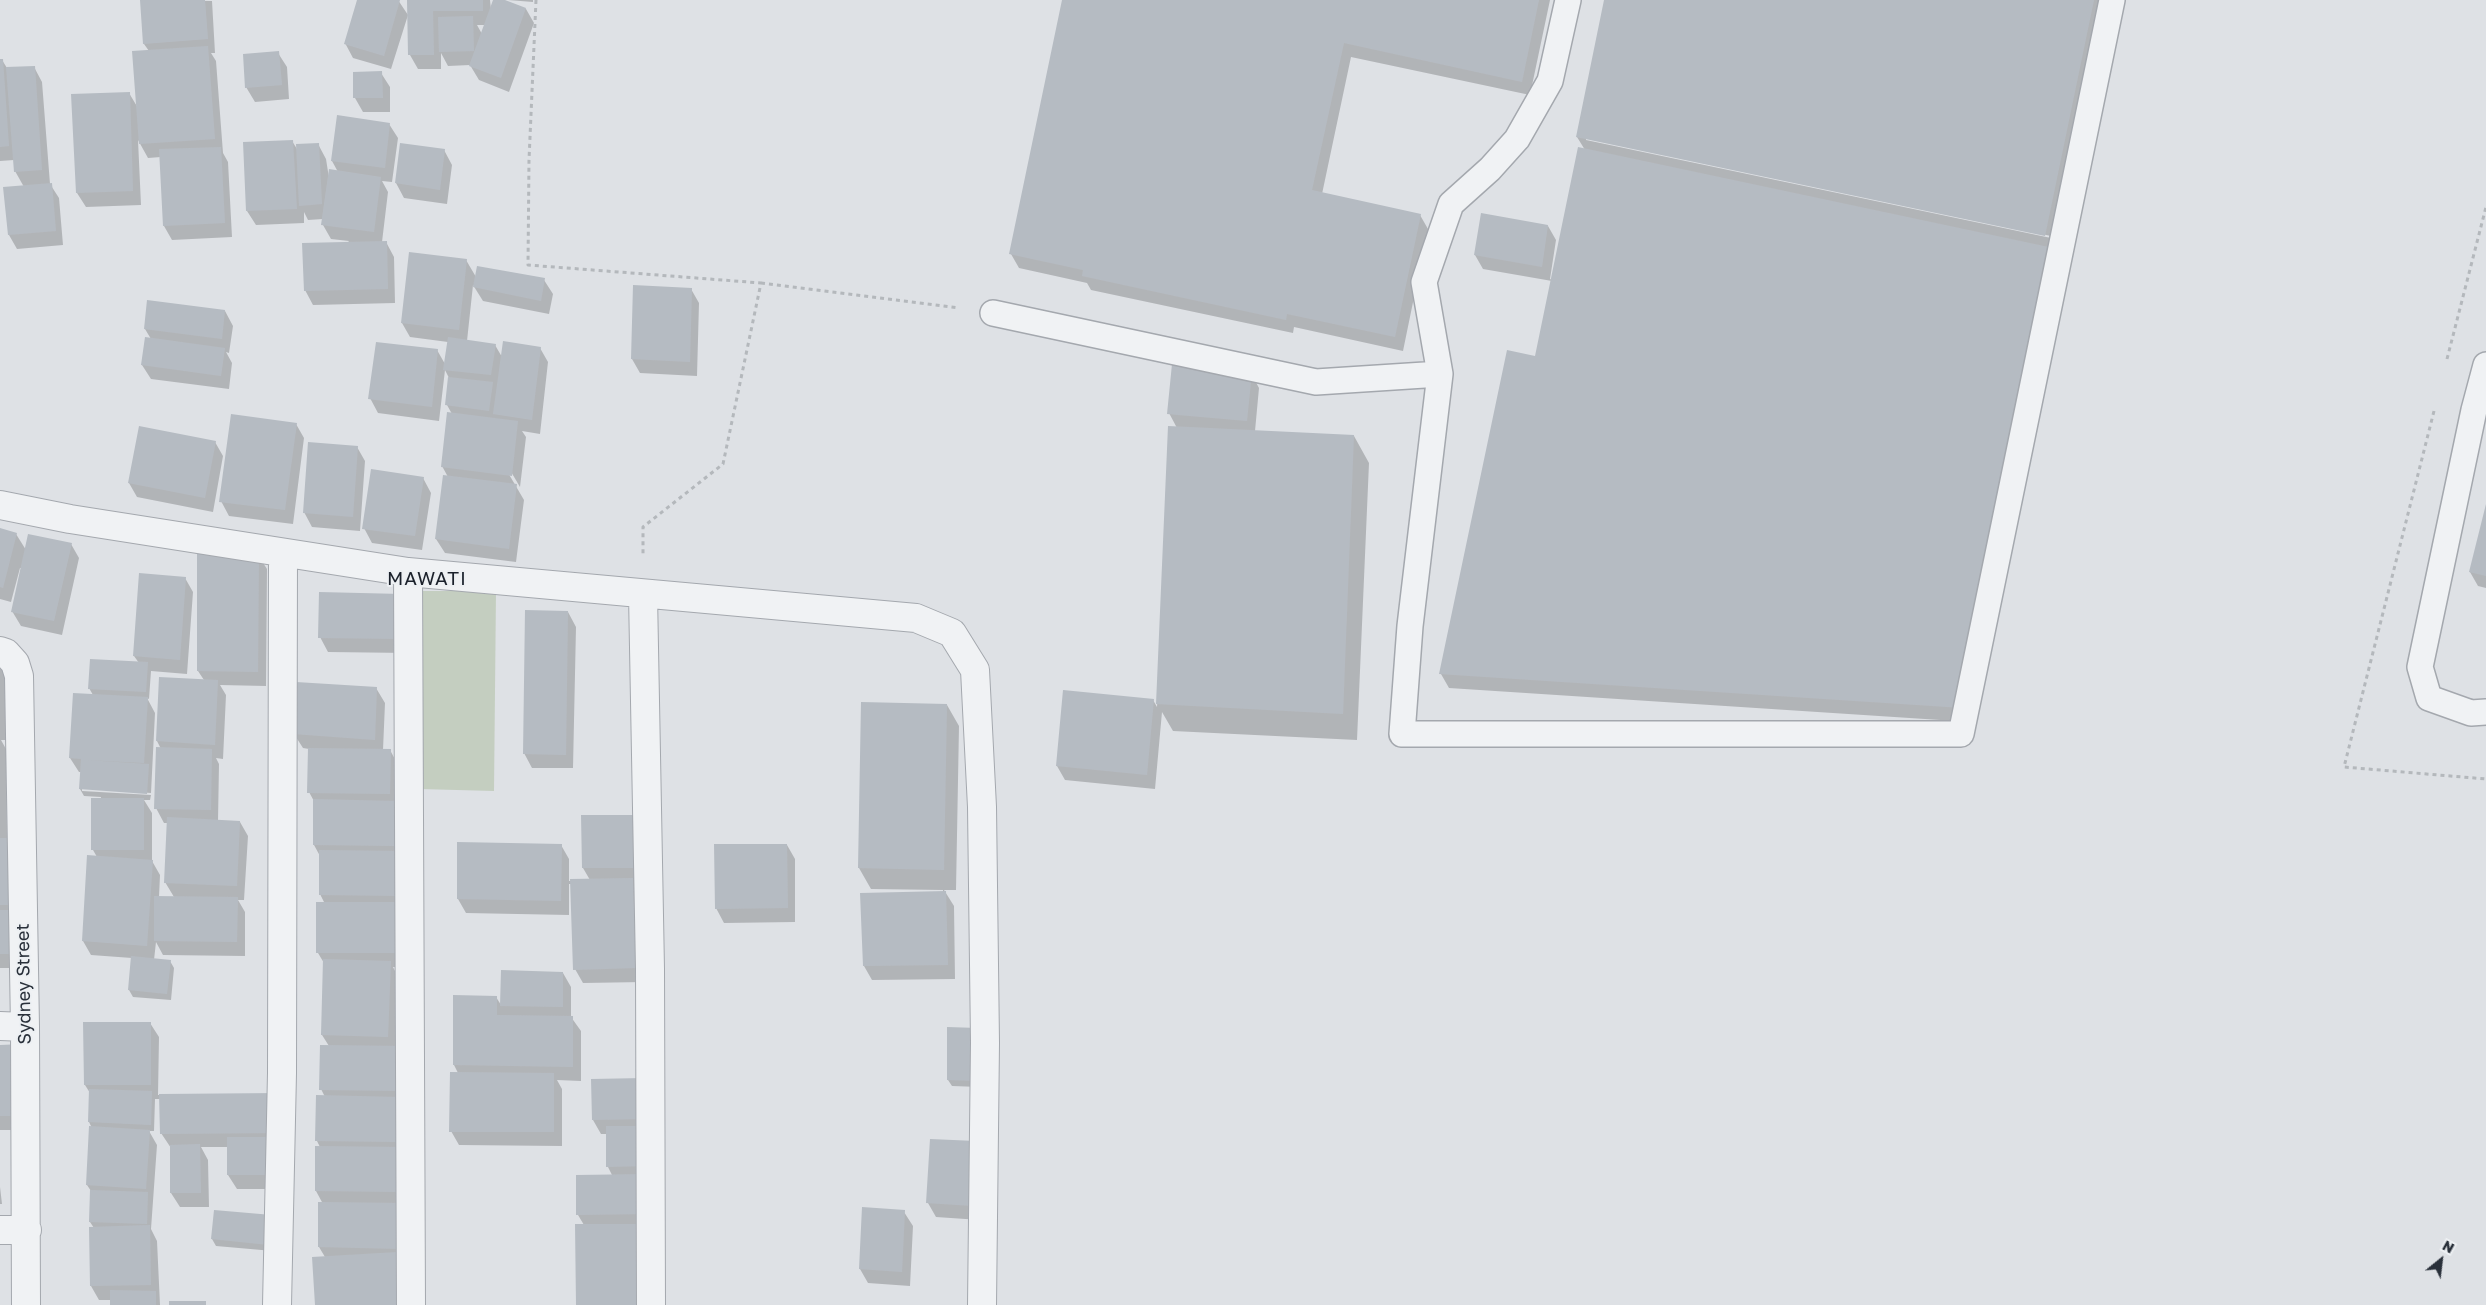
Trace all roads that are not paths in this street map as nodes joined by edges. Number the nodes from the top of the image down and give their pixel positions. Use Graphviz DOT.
graph roads {
  1 [pos="1568,0"];
  2 [pos="2112,0"];
  3 [pos="993,313"];
  4 [pos="2486,365"];
  5 [pos="1440,374"];
  6 [pos="2480,412"];
  7 [pos="0,505"];
  8 [pos="283,554"];
  9 [pos="408,572"];
  10 [pos="643,594"];
  11 [pos="8,657"];
  12 [pos="2486,712"];
  13 [pos="13,1026"];
  14 [pos="0,1230"];
  15 [pos="27,1230"];
  16 [pos="26,1305"];
  17 [pos="277,1305"];
  18 [pos="411,1305"];
  19 [pos="652,1305"];
  20 [pos="982,1305"];
  1 -- 5 [label="lane"];
  2 -- 5 [label="lane"];
  3 -- 5 [label="lane"];
  4 -- 6 [label="lane"];
  6 -- 12 [label="lane"];
  7 -- 8 [label="street"];
  8 -- 9 [label="street"];
  8 -- 17 [label="street"];
  9 -- 10 [label="street"];
  9 -- 18 [label="street"];
  10 -- 19 [label="street"];
  10 -- 20 [label="street"];
  11 -- 13 [label="street, Sydney Street"];
  13 -- 15 [label="street, Sydney Street"];
  14 -- 15 [label="street"];
  15 -- 16 [label="street, Sydney Street"];
}
